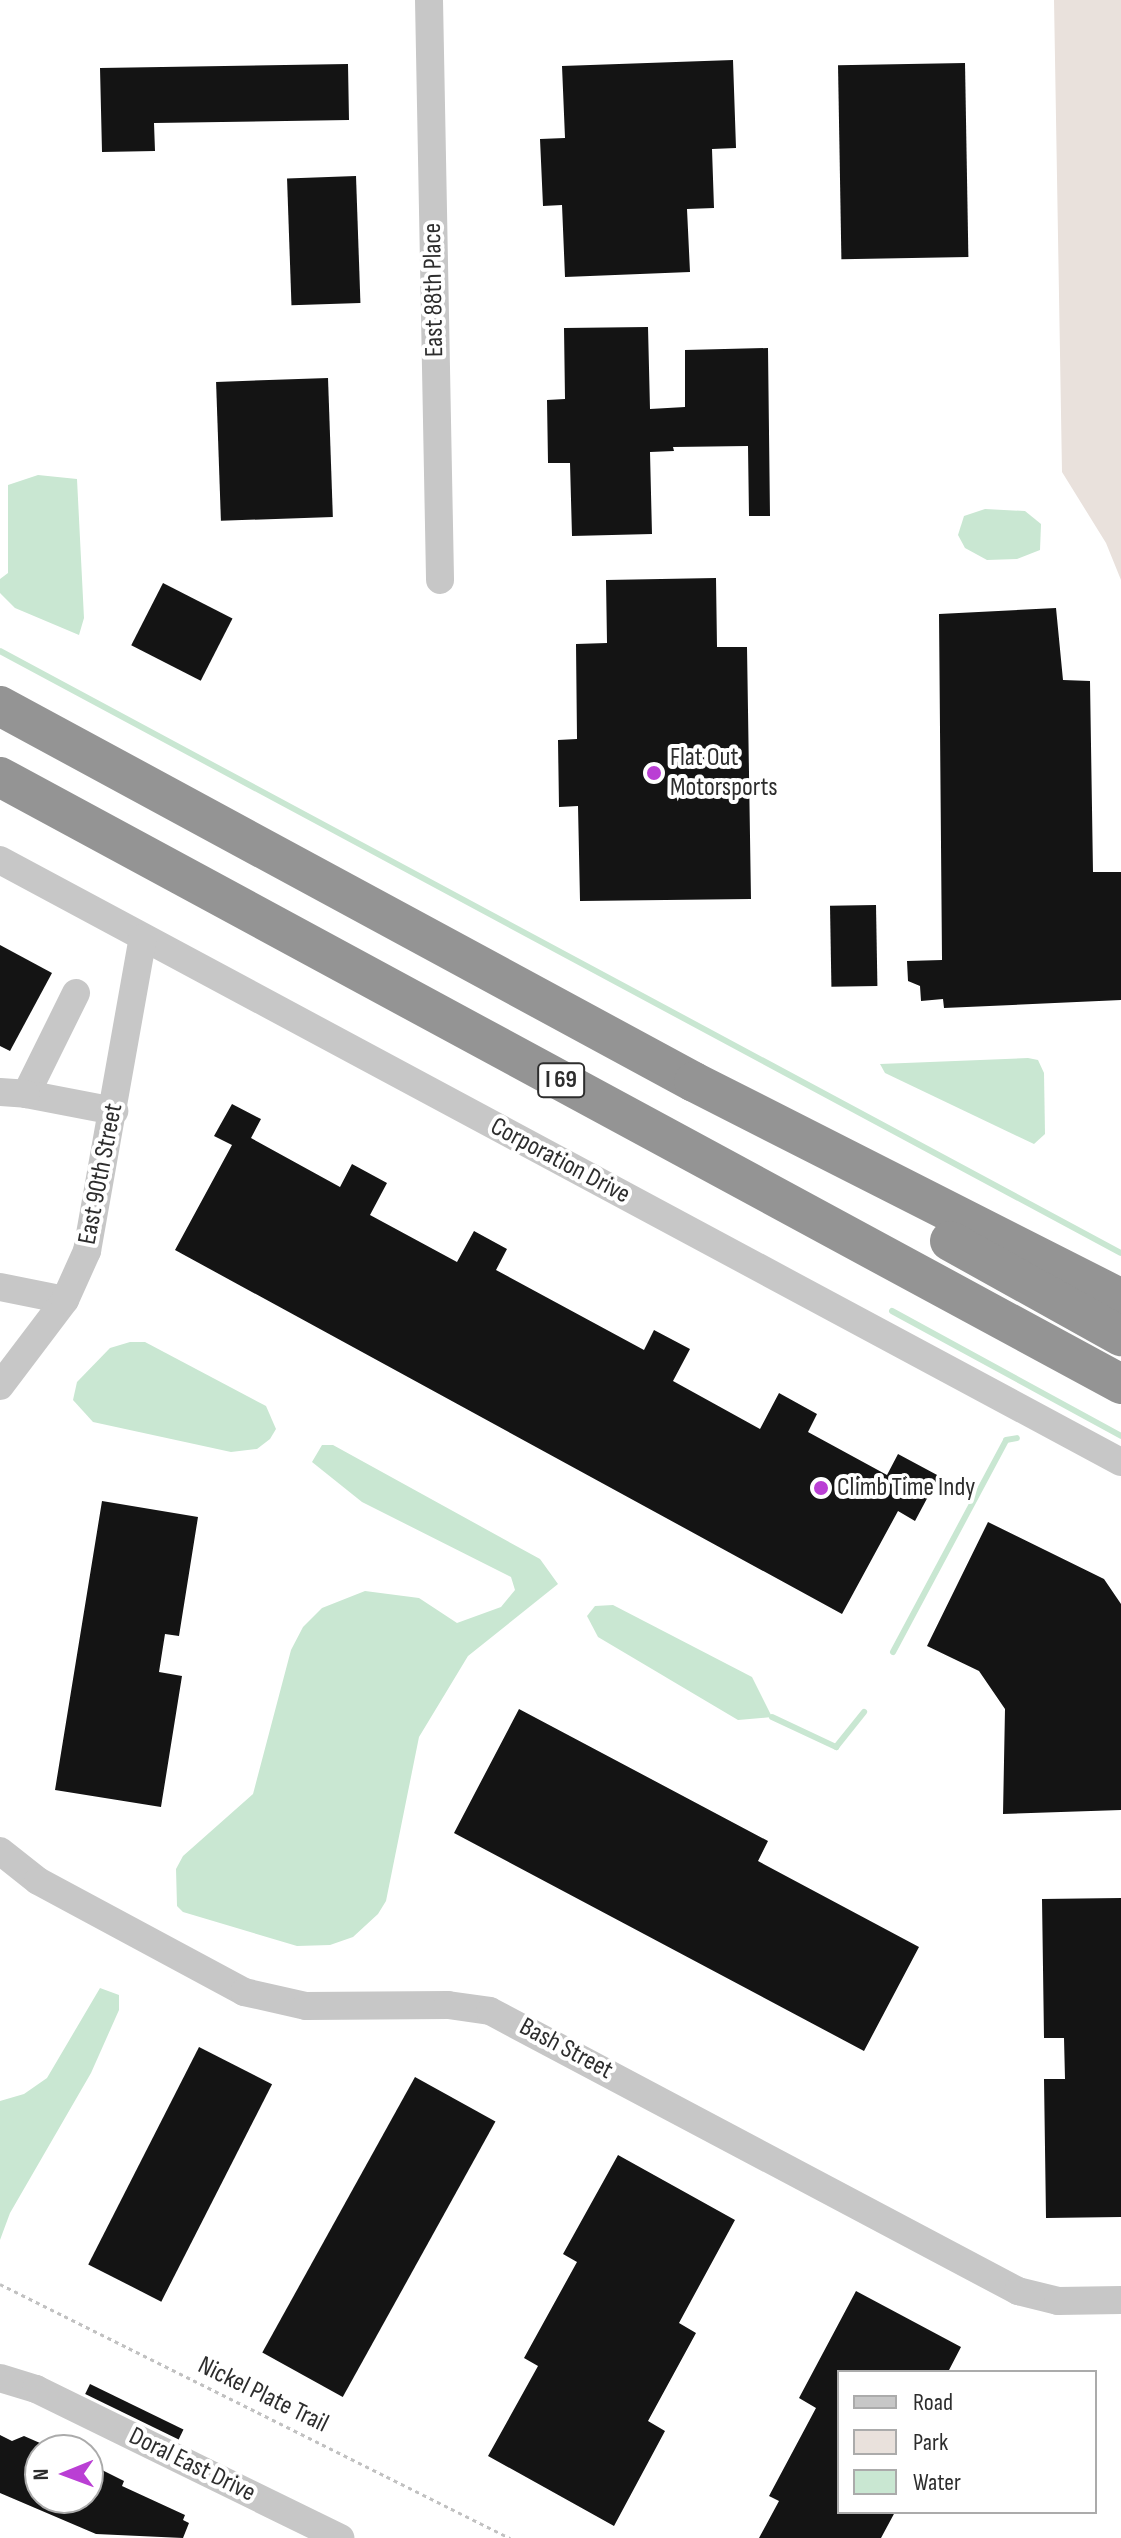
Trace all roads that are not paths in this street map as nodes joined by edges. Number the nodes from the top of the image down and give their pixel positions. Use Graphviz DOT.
graph roads {
  1 [pos="429,0"];
  2 [pos="440,580"];
  3 [pos="0,706"];
  4 [pos="0,777"];
  5 [pos="0,860"];
  6 [pos="143,938"];
  7 [pos="76,993"];
  8 [pos="694,1082"];
  9 [pos="13,1093"];
  10 [pos="114,1111"];
  11 [pos="0,1287"];
  12 [pos="1121,1299"];
  13 [pos="65,1300"];
  14 [pos="1121,1336"];
  15 [pos="5,1368"];
  16 [pos="1121,1384"];
  17 [pos="1121,1462"];
  18 [pos="4,1859"];
  19 [pos="1121,2300"];
  20 [pos="0,2378"];
  21 [pos="334,2537"];
  1 -- 2 [label="street, East 88th Place"];
  3 -- 8 [label="highway, I 69"];
  4 -- 16 [label="highway, I 69"];
  5 -- 6 [label="street, Corporation Drive"];
  6 -- 10 [label="street, East 90th Street"];
  6 -- 17 [label="street, Corporation Drive"];
  7 -- 9 [label="street"];
  8 -- 12 [label="highway, I 69"];
  8 -- 14 [label="highway"];
  9 -- 10 [label="street"];
  10 -- 13 [label="street, East 90th Street"];
  11 -- 13 [label="street"];
  13 -- 15 [label="street, East 90th Street"];
  18 -- 19 [label="street, Bash Street"];
  20 -- 21 [label="street, Doral East Drive"];
}
